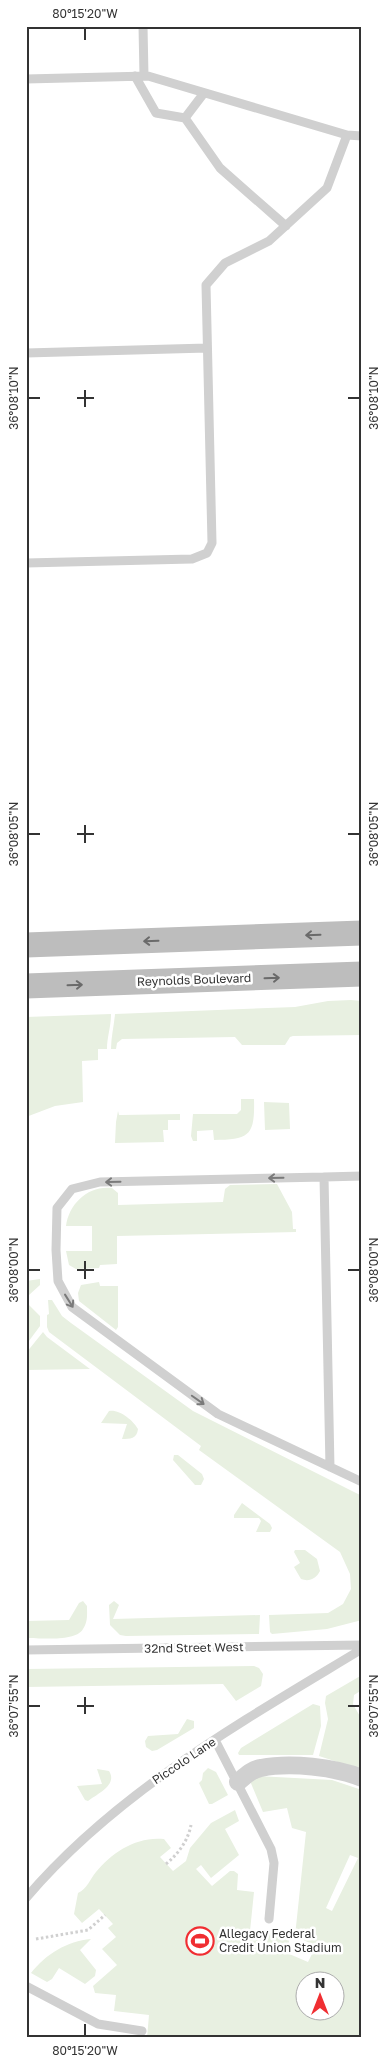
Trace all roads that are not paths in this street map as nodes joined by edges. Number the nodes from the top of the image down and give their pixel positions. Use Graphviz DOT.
graph roads {
  1 [pos="143,26"];
  2 [pos="140,76"];
  3 [pos="26,79"];
  4 [pos="204,93"];
  5 [pos="185,118"];
  6 [pos="348,135"];
  7 [pos="362,136"];
  8 [pos="286,226"];
  9 [pos="208,348"];
  10 [pos="26,353"];
  11 [pos="26,564"];
  12 [pos="362,933"];
  13 [pos="26,945"];
  14 [pos="362,974"];
  15 [pos="26,986"];
  16 [pos="324,1176"];
  17 [pos="362,1176"];
  18 [pos="330,1467"];
  19 [pos="362,1482"];
  20 [pos="362,1645"];
  21 [pos="362,1649"];
  22 [pos="26,1650"];
  23 [pos="215,1740"];
  24 [pos="362,1778"];
  25 [pos="238,1782"];
  26 [pos="26,1898"];
  27 [pos="268,1919"];
  28 [pos="26,1986"];
  29 [pos="142,2032"];
  1 -- 2 [label="lane"];
  2 -- 3 [label="lane"];
  2 -- 4 [label="lane"];
  2 -- 5 [label="lane"];
  4 -- 5 [label="lane"];
  4 -- 6 [label="lane"];
  5 -- 8 [label="lane"];
  6 -- 7 [label="lane"];
  6 -- 8 [label="lane"];
  8 -- 9 [label="lane"];
  9 -- 10 [label="lane"];
  9 -- 11 [label="lane"];
  12 -- 13 [label="main road, one-way"];
  15 -- 14 [label="main road, Reynolds Boulevard, one-way"];
  16 -- 17 [label="lane"];
  16 -- 18 [label="lane"];
  16 -- 18 [label="lane, one-way"];
  18 -- 19 [label="lane"];
  20 -- 22 [label="lane, 32nd Street West"];
  21 -- 23 [label="lane, Piccolo Lane"];
  23 -- 25 [label="lane"];
  23 -- 26 [label="lane, Piccolo Lane"];
  24 -- 25 [label="street"];
  25 -- 27 [label="lane"];
  28 -- 29 [label="lane"];
}
